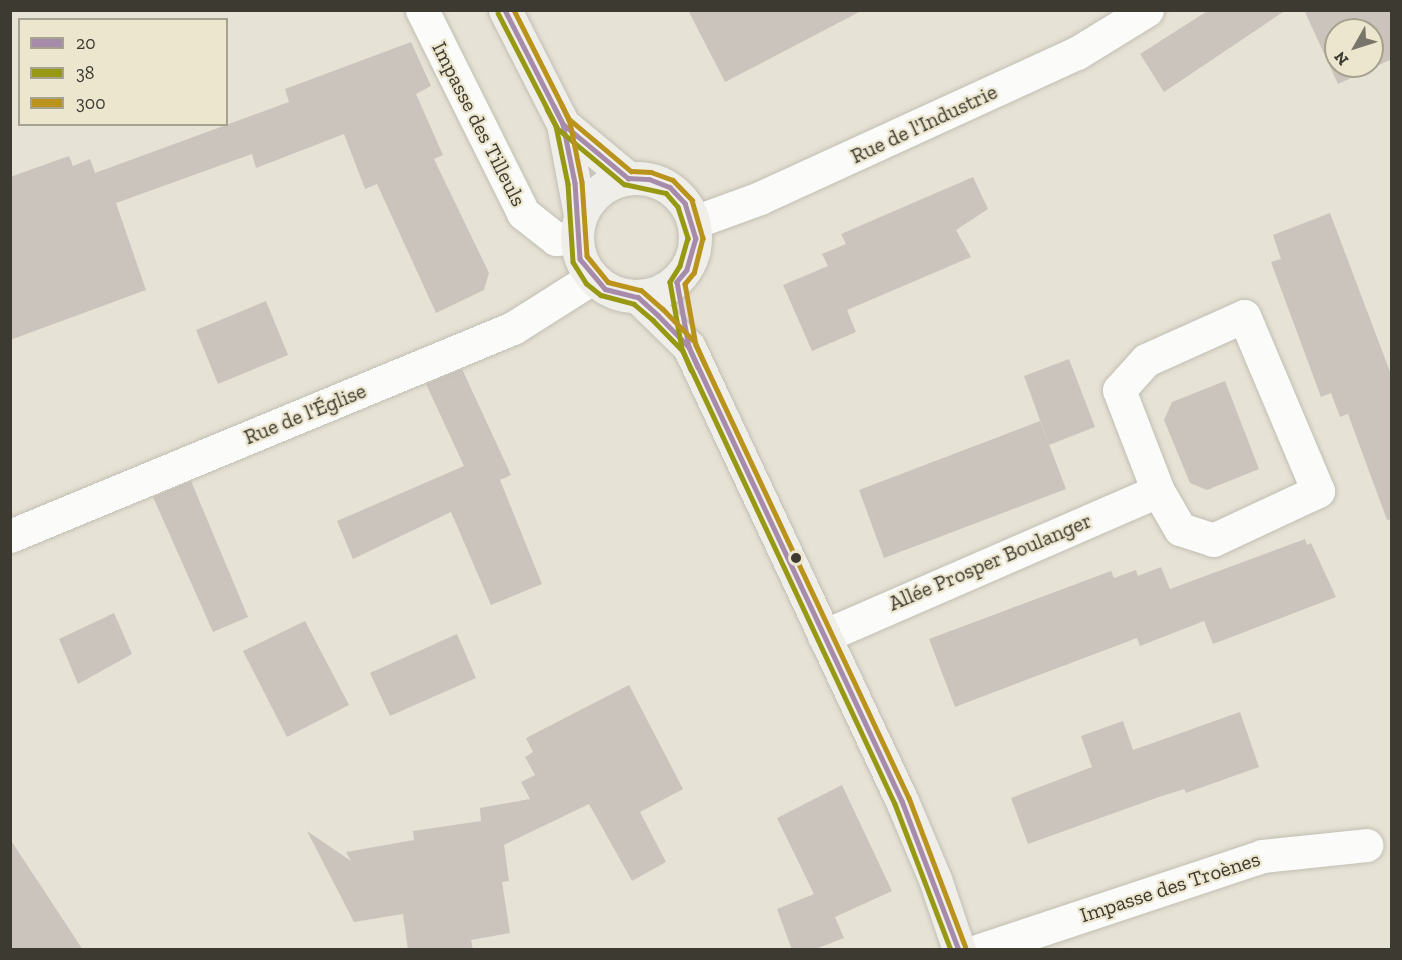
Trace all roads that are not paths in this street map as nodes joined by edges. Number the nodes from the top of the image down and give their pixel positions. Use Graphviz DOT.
graph roads {
  1 [pos="422,10"];
  2 [pos="505,10"];
  3 [pos="1146,10"];
  4 [pos="563,124"];
  5 [pos="628,178"];
  6 [pos="694,222"];
  7 [pos="578,226"];
  8 [pos="592,278"];
  9 [pos="677,282"];
  10 [pos="638,297"];
  11 [pos="689,347"];
  12 [pos="1158,491"];
  13 [pos="10,536"];
  14 [pos="824,636"];
  15 [pos="1366,845"];
  16 [pos="959,950"];
  17 [pos="980,950"];
  1 -- 7 [label="street, Impasse des Tilleuls"];
  2 -- 4 [label="main road"];
  3 -- 6 [label="street, Rue de l'Industrie"];
  4 -- 5 [label="main road"];
  4 -- 7 [label="main road"];
  5 -- 6 [label="main road"];
  5 -- 7 [label="main road"];
  6 -- 9 [label="main road"];
  7 -- 8 [label="main road"];
  8 -- 10 [label="main road"];
  8 -- 13 [label="street, Rue de l'Église"];
  9 -- 10 [label="main road"];
  9 -- 11 [label="main road"];
  10 -- 11 [label="main road"];
  11 -- 14 [label="main road"];
  12 -- 12 [label="street"];
  12 -- 14 [label="street, Allée Prosper Boulanger"];
  14 -- 16 [label="main road"];
  15 -- 17 [label="street, Impasse des Troènes"];
}
